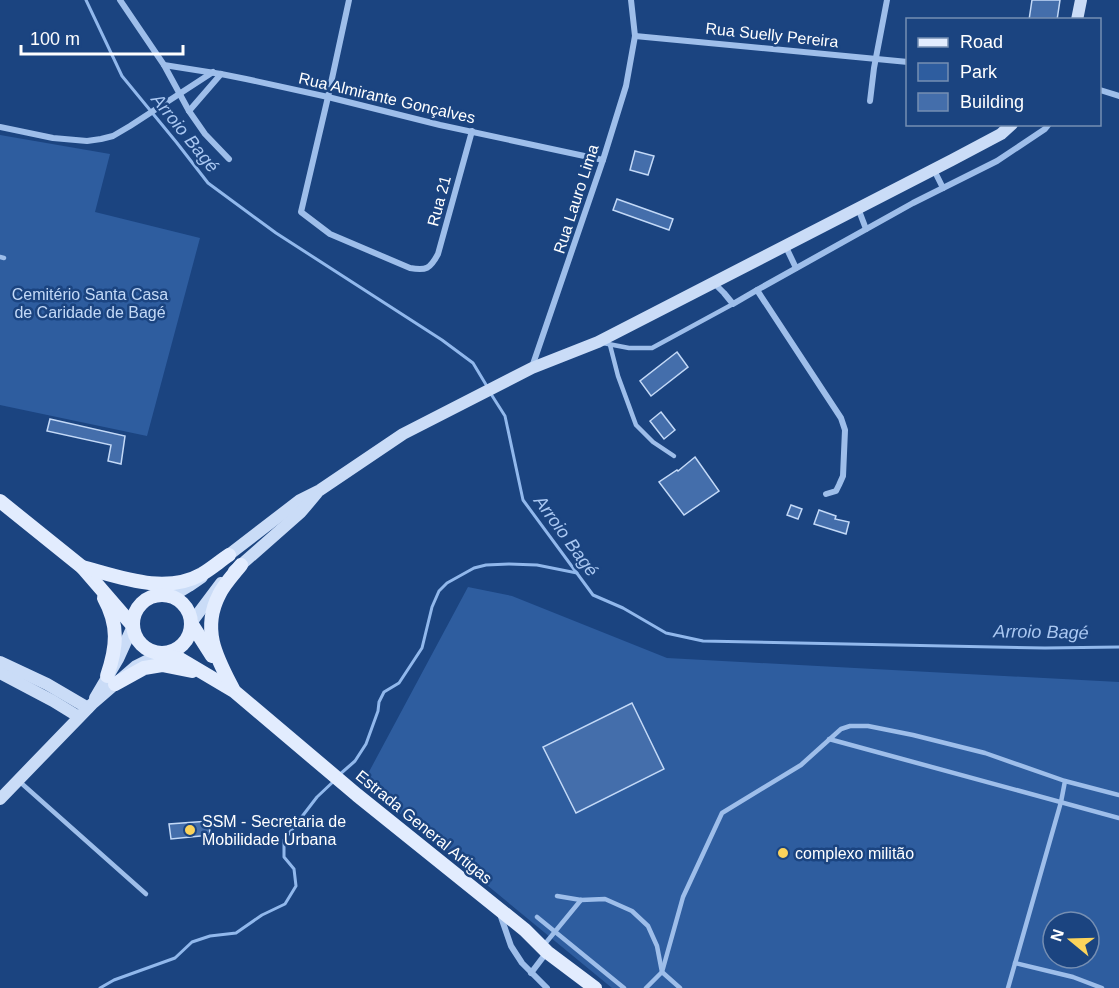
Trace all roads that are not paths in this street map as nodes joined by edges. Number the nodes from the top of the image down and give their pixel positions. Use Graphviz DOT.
graph roads {
  1 [pos="120,0"];
  2 [pos="350,0"];
  3 [pos="631,0"];
  4 [pos="887,0"];
  5 [pos="1081,0"];
  6 [pos="1077,18"];
  7 [pos="635,36"];
  8 [pos="876,59"];
  9 [pos="906,62"];
  10 [pos="164,65"];
  11 [pos="213,72"];
  12 [pos="221,74"];
  13 [pos="1101,90"];
  14 [pos="180,93"];
  15 [pos="1119,96"];
  16 [pos="328,97"];
  17 [pos="870,101"];
  18 [pos="189,111"];
  19 [pos="1010,126"];
  20 [pos="1047,126"];
  21 [pos="0,127"];
  22 [pos="472,131"];
  23 [pos="229,159"];
  24 [pos="603,160"];
  25 [pos="934,169"];
  26 [pos="943,188"];
  27 [pos="858,208"];
  28 [pos="866,229"];
  29 [pos="785,245"];
  30 [pos="796,268"];
  31 [pos="713,282"];
  32 [pos="757,290"];
  33 [pos="733,304"];
  34 [pos="604,343"];
  35 [pos="532,368"];
  36 [pos="674,456"];
  37 [pos="320,490"];
  38 [pos="826,494"];
  39 [pos="0,501"];
  40 [pos="230,555"];
  41 [pos="241,565"];
  42 [pos="82,567"];
  43 [pos="167,596"];
  44 [pos="191,623"];
  45 [pos="133,626"];
  46 [pos="160,654"];
  47 [pos="0,662"];
  48 [pos="0,673"];
  49 [pos="111,680"];
  50 [pos="234,691"];
  51 [pos="86,710"];
  52 [pos="829,739"];
  53 [pos="18,781"];
  54 [pos="1065,781"];
  55 [pos="1119,795"];
  56 [pos="0,799"];
  57 [pos="1061,802"];
  58 [pos="1119,818"];
  59 [pos="146,894"];
  60 [pos="557,896"];
  61 [pos="581,900"];
  62 [pos="499,909"];
  63 [pos="537,917"];
  64 [pos="554,931"];
  65 [pos="545,950"];
  66 [pos="1015,963"];
  67 [pos="662,972"];
  68 [pos="531,973"];
  69 [pos="547,988"];
  70 [pos="595,988"];
  71 [pos="624,988"];
  72 [pos="646,988"];
  73 [pos="680,988"];
  74 [pos="1008,988"];
  75 [pos="1102,988"];
  1 -- 10 [label="street"];
  2 -- 16 [label="street"];
  3 -- 7 [label="street, Rua Lauro Lima"];
  4 -- 8 [label="street"];
  5 -- 6 [label="main road"];
  7 -- 8 [label="street, Rua Suelly Pereira"];
  7 -- 24 [label="street, Rua Lauro Lima"];
  8 -- 9 [label="street, Rua Suelly Pereira"];
  8 -- 17 [label="street"];
  10 -- 11 [label="street, Rua Almirante Gonçalves"];
  10 -- 14 [label="street"];
  11 -- 12 [label="street, Rua Almirante Gonçalves"];
  11 -- 14 [label="street"];
  12 -- 16 [label="street, Rua Almirante Gonçalves"];
  12 -- 18 [label="street"];
  13 -- 15 [label="street"];
  14 -- 18 [label="street"];
  14 -- 21 [label="street"];
  16 -- 22 [label="street, Rua Almirante Gonçalves"];
  16 -- 22 [label="street, Rua 21"];
  18 -- 23 [label="street"];
  19 -- 25 [label="main road"];
  20 -- 26 [label="street"];
  22 -- 24 [label="street, Rua Almirante Gonçalves"];
  24 -- 35 [label="street, Rua Lauro Lima"];
  25 -- 26 [label="street"];
  25 -- 27 [label="main road"];
  26 -- 28 [label="street"];
  27 -- 28 [label="street"];
  27 -- 29 [label="main road"];
  28 -- 30 [label="street"];
  29 -- 30 [label="street"];
  29 -- 31 [label="main road"];
  30 -- 32 [label="street"];
  31 -- 33 [label="street"];
  31 -- 34 [label="main road"];
  32 -- 33 [label="street"];
  32 -- 38 [label="street"];
  33 -- 34 [label="lane"];
  34 -- 35 [label="main road"];
  34 -- 36 [label="lane"];
  35 -- 37 [label="main road"];
  37 -- 40 [label="main road"];
  37 -- 41 [label="main road"];
  39 -- 42 [label="main road"];
  40 -- 42 [label="main road"];
  40 -- 43 [label="main road"];
  41 -- 44 [label="main road"];
  41 -- 50 [label="main road"];
  42 -- 43 [label="main road"];
  42 -- 45 [label="main road"];
  42 -- 49 [label="main road"];
  43 -- 44 [label="main road"];
  43 -- 45 [label="main road"];
  44 -- 46 [label="main road"];
  44 -- 50 [label="main road"];
  45 -- 46 [label="main road"];
  45 -- 49 [label="main road"];
  46 -- 49 [label="main road"];
  46 -- 50 [label="main road"];
  47 -- 51 [label="main road"];
  48 -- 51 [label="main road"];
  49 -- 50 [label="main road"];
  49 -- 51 [label="main road"];
  50 -- 62 [label="main road, Estrada General Artigas"];
  51 -- 53 [label="main road"];
  52 -- 54 [label="lane"];
  52 -- 57 [label="lane"];
  52 -- 67 [label="lane"];
  53 -- 56 [label="main road"];
  53 -- 59 [label="lane"];
  54 -- 55 [label="lane"];
  54 -- 57 [label="lane"];
  57 -- 58 [label="lane"];
  57 -- 66 [label="lane"];
  60 -- 61 [label="lane"];
  61 -- 64 [label="lane"];
  61 -- 67 [label="lane"];
  62 -- 65 [label="main road, Estrada General Artigas"];
  62 -- 68 [label="street"];
  63 -- 64 [label="lane"];
  64 -- 65 [label="lane"];
  64 -- 71 [label="lane"];
  65 -- 68 [label="street"];
  65 -- 70 [label="main road, Estrada General Artigas"];
  66 -- 74 [label="lane"];
  66 -- 75 [label="lane"];
  67 -- 72 [label="lane"];
  67 -- 73 [label="lane"];
  68 -- 69 [label="street"];
}
